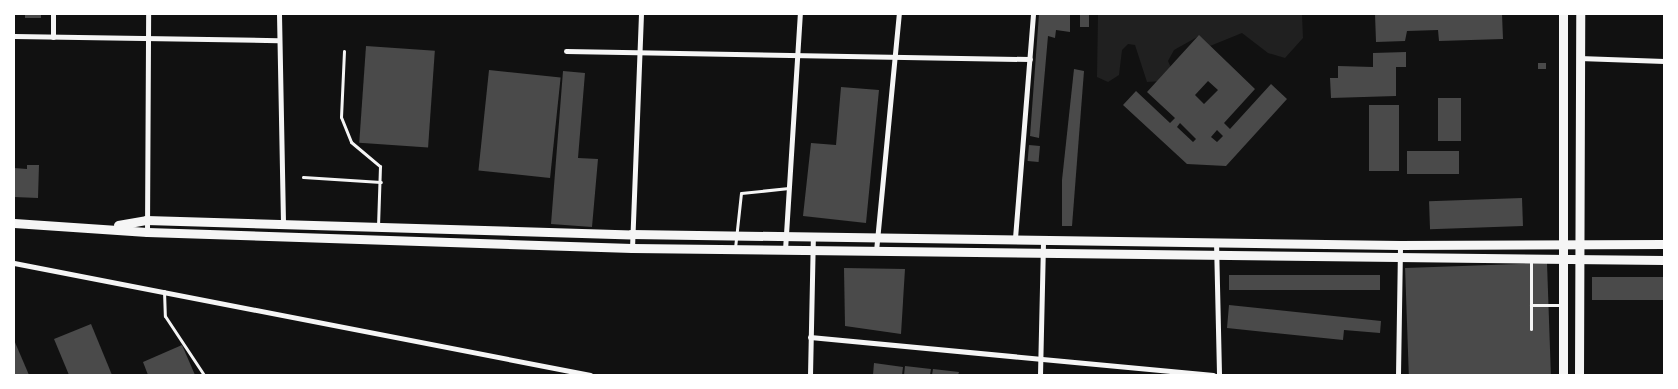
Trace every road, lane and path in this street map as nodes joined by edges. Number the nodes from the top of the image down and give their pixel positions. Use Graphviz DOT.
graph roads {
  1 [pos="53,14"];
  2 [pos="148,14"];
  3 [pos="279,14"];
  4 [pos="641,14"];
  5 [pos="800,14"];
  6 [pos="900,14"];
  7 [pos="1034,14"];
  8 [pos="1564,14"];
  9 [pos="1580,14"];
  10 [pos="14,36"];
  11 [pos="53,36"];
  12 [pos="149,38"];
  13 [pos="278,40"];
  14 [pos="344,51"];
  15 [pos="566,51"];
  16 [pos="640,52"];
  17 [pos="797,55"];
  18 [pos="896,56"];
  19 [pos="1580,58"];
  20 [pos="1030,59"];
  21 [pos="1664,61"];
  22 [pos="303,177"];
  23 [pos="381,182"];
  24 [pos="789,188"];
  25 [pos="146,220"];
  26 [pos="14,223"];
  27 [pos="283,223"];
  28 [pos="111,227"];
  29 [pos="378,227"];
  30 [pos="481,231"];
  31 [pos="146,232"];
  32 [pos="631,234"];
  33 [pos="735,235"];
  34 [pos="786,236"];
  35 [pos="813,236"];
  36 [pos="878,238"];
  37 [pos="1015,238"];
  38 [pos="1043,238"];
  39 [pos="1216,242"];
  40 [pos="1579,242"];
  41 [pos="1562,243"];
  42 [pos="478,244"];
  43 [pos="1664,244"];
  44 [pos="1400,246"];
  45 [pos="632,248"];
  46 [pos="735,250"];
  47 [pos="785,250"];
  48 [pos="812,250"];
  49 [pos="876,252"];
  50 [pos="1043,253"];
  51 [pos="1215,255"];
  52 [pos="1562,258"];
  53 [pos="1531,259"];
  54 [pos="1579,259"];
  55 [pos="1400,260"];
  56 [pos="1664,260"];
  57 [pos="14,263"];
  58 [pos="164,290"];
  59 [pos="1531,305"];
  60 [pos="1563,305"];
  61 [pos="1531,329"];
  62 [pos="810,337"];
  63 [pos="1040,360"];
  64 [pos="204,375"];
  65 [pos="590,375"];
  66 [pos="810,375"];
  67 [pos="1040,375"];
  68 [pos="1213,375"];
  69 [pos="1219,375"];
  70 [pos="1398,375"];
  71 [pos="1563,375"];
  72 [pos="1579,375"];
  1 -- 11 [label="street"];
  2 -- 12 [label="street"];
  3 -- 13 [label="street"];
  4 -- 16 [label="street"];
  5 -- 17 [label="street"];
  6 -- 18 [label="street"];
  7 -- 20 [label="street"];
  8 -- 41 [label="main road"];
  9 -- 19 [label="main road"];
  10 -- 11 [label="street"];
  11 -- 12 [label="street"];
  12 -- 13 [label="street"];
  12 -- 25 [label="street"];
  13 -- 27 [label="street"];
  14 -- 23 [label="lane"];
  15 -- 16 [label="street"];
  16 -- 17 [label="street"];
  16 -- 32 [label="street"];
  17 -- 18 [label="street"];
  17 -- 24 [label="street"];
  18 -- 20 [label="street"];
  18 -- 36 [label="street"];
  19 -- 21 [label="street"];
  19 -- 40 [label="main road"];
  20 -- 37 [label="street"];
  22 -- 23 [label="lane"];
  23 -- 29 [label="lane"];
  24 -- 33 [label="lane"];
  24 -- 34 [label="street"];
  25 -- 27 [label="main road"];
  25 -- 28 [label="main road"];
  25 -- 31 [label="street"];
  26 -- 28 [label="main road"];
  27 -- 29 [label="main road"];
  28 -- 31 [label="main road"];
  29 -- 30 [label="main road"];
  30 -- 32 [label="main road"];
  30 -- 42 [label="main road"];
  31 -- 42 [label="main road"];
  32 -- 33 [label="main road"];
  32 -- 45 [label="street"];
  33 -- 34 [label="main road"];
  33 -- 46 [label="lane"];
  34 -- 35 [label="main road"];
  34 -- 47 [label="street"];
  35 -- 36 [label="main road"];
  35 -- 48 [label="street"];
  36 -- 37 [label="main road"];
  36 -- 49 [label="street"];
  37 -- 38 [label="main road"];
  38 -- 39 [label="main road"];
  38 -- 50 [label="street"];
  39 -- 44 [label="main road"];
  39 -- 51 [label="street"];
  40 -- 41 [label="main road"];
  40 -- 43 [label="main road"];
  40 -- 54 [label="main road"];
  41 -- 44 [label="main road"];
  41 -- 52 [label="main road"];
  42 -- 45 [label="main road"];
  44 -- 55 [label="street"];
  45 -- 46 [label="main road"];
  46 -- 47 [label="main road"];
  47 -- 48 [label="main road"];
  48 -- 49 [label="main road"];
  48 -- 62 [label="street"];
  49 -- 50 [label="main road"];
  50 -- 51 [label="main road"];
  50 -- 63 [label="street"];
  51 -- 55 [label="main road"];
  51 -- 69 [label="street"];
  52 -- 53 [label="main road"];
  52 -- 54 [label="main road"];
  52 -- 60 [label="main road"];
  53 -- 55 [label="main road"];
  53 -- 59 [label="lane"];
  54 -- 56 [label="main road"];
  54 -- 72 [label="main road"];
  55 -- 70 [label="street"];
  57 -- 58 [label="street"];
  58 -- 64 [label="lane"];
  58 -- 65 [label="street"];
  59 -- 60 [label="lane"];
  59 -- 61 [label="lane"];
  60 -- 71 [label="main road"];
  62 -- 63 [label="street"];
  62 -- 66 [label="street"];
  63 -- 67 [label="street"];
  63 -- 68 [label="street"];
}
